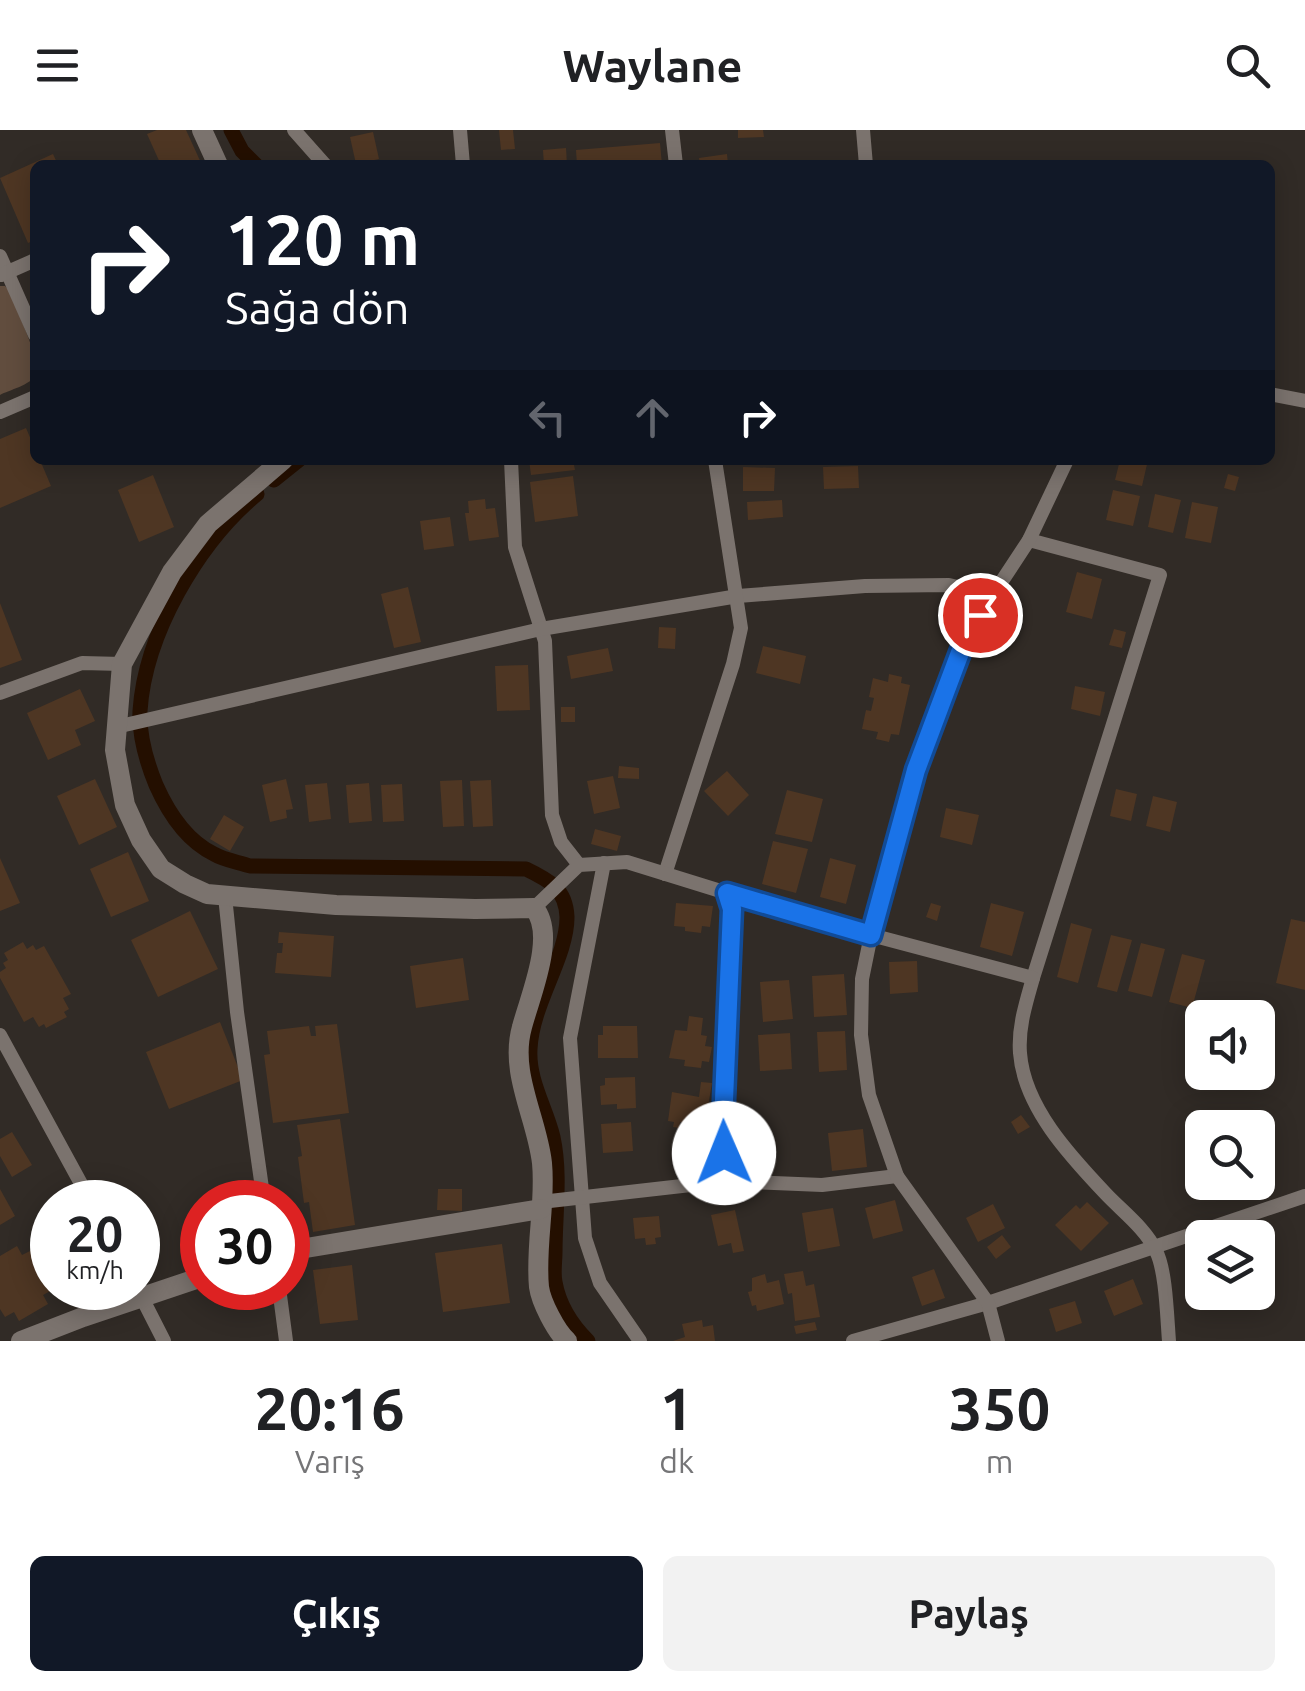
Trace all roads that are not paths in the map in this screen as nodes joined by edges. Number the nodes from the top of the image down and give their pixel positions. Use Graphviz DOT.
graph roads {
  1 [pos="202,130"];
  2 [pos="294,130"];
  3 [pos="460,130"];
  4 [pos="672,130"];
  5 [pos="862,130"];
  6 [pos="216,160"];
  7 [pos="321,160"];
  8 [pos="463,160"];
  9 [pos="675,160"];
  10 [pos="865,160"];
  11 [pos="0,256"];
  12 [pos="30,262"];
  13 [pos="4,274"];
  14 [pos="30,325"];
  15 [pos="1275,395"];
  16 [pos="30,399"];
  17 [pos="1305,400"];
  18 [pos="0,412"];
  19 [pos="276,465"];
  20 [pos="512,465"];
  21 [pos="716,465"];
  22 [pos="1065,465"];
  23 [pos="1028,540"];
  24 [pos="992,595"];
  25 [pos="738,596"];
  26 [pos="541,629"];
  27 [pos="122,664"];
  28 [pos="0,693"];
  29 [pos="116,727"];
  30 [pos="604,864"];
  31 [pos="579,865"];
  32 [pos="665,874"];
  33 [pos="727,893"];
  34 [pos="224,896"];
  35 [pos="534,908"];
  36 [pos="871,935"];
  37 [pos="1033,978"];
  38 [pos="0,1034"];
  39 [pos="898,1176"];
  40 [pos="79,1180"];
  41 [pos="261,1180"];
  42 [pos="726,1181"];
  43 [pos="1305,1196"];
  44 [pos="582,1198"];
  45 [pos="548,1203"];
  46 [pos="1155,1246"];
  47 [pos="310,1247"];
  48 [pos="988,1304"];
  49 [pos="96,1310"];
  50 [pos="148,1310"];
  51 [pos="282,1310"];
  52 [pos="22,1341"];
  53 [pos="164,1341"];
  54 [pos="286,1341"];
  55 [pos="568,1341"];
  56 [pos="640,1341"];
  57 [pos="852,1341"];
  58 [pos="998,1341"];
  59 [pos="1169,1341"];
  1 -- 6 [label="street"];
  2 -- 7 [label="street"];
  3 -- 8 [label="street"];
  4 -- 9 [label="street"];
  5 -- 10 [label="street"];
  11 -- 13 [label="street"];
  12 -- 13 [label="street"];
  13 -- 14 [label="street"];
  15 -- 17 [label="street"];
  16 -- 18 [label="street"];
  19 -- 27 [label="street"];
  20 -- 26 [label="street"];
  21 -- 25 [label="street"];
  22 -- 23 [label="street"];
  23 -- 24 [label="street"];
  23 -- 37 [label="street"];
  24 -- 25 [label="street"];
  24 -- 36 [label="street"];
  25 -- 26 [label="street"];
  25 -- 32 [label="street"];
  26 -- 29 [label="street"];
  26 -- 31 [label="street"];
  27 -- 28 [label="street"];
  27 -- 29 [label="street"];
  29 -- 34 [label="street"];
  30 -- 31 [label="street"];
  30 -- 32 [label="street"];
  30 -- 44 [label="street"];
  31 -- 35 [label="street"];
  32 -- 33 [label="street"];
  33 -- 36 [label="street"];
  33 -- 42 [label="street"];
  34 -- 35 [label="street"];
  34 -- 41 [label="street"];
  35 -- 45 [label="street"];
  36 -- 37 [label="street"];
  36 -- 39 [label="street"];
  37 -- 46 [label="street"];
  38 -- 40 [label="street"];
  39 -- 42 [label="street"];
  39 -- 48 [label="street"];
  42 -- 44 [label="street"];
  43 -- 46 [label="street"];
  44 -- 45 [label="street"];
  44 -- 56 [label="street"];
  45 -- 47 [label="street"];
  45 -- 55 [label="street"];
  46 -- 48 [label="street"];
  46 -- 59 [label="street"];
  48 -- 57 [label="street"];
  48 -- 58 [label="street"];
  49 -- 52 [label="street"];
  50 -- 53 [label="street"];
  51 -- 54 [label="street"];
}
